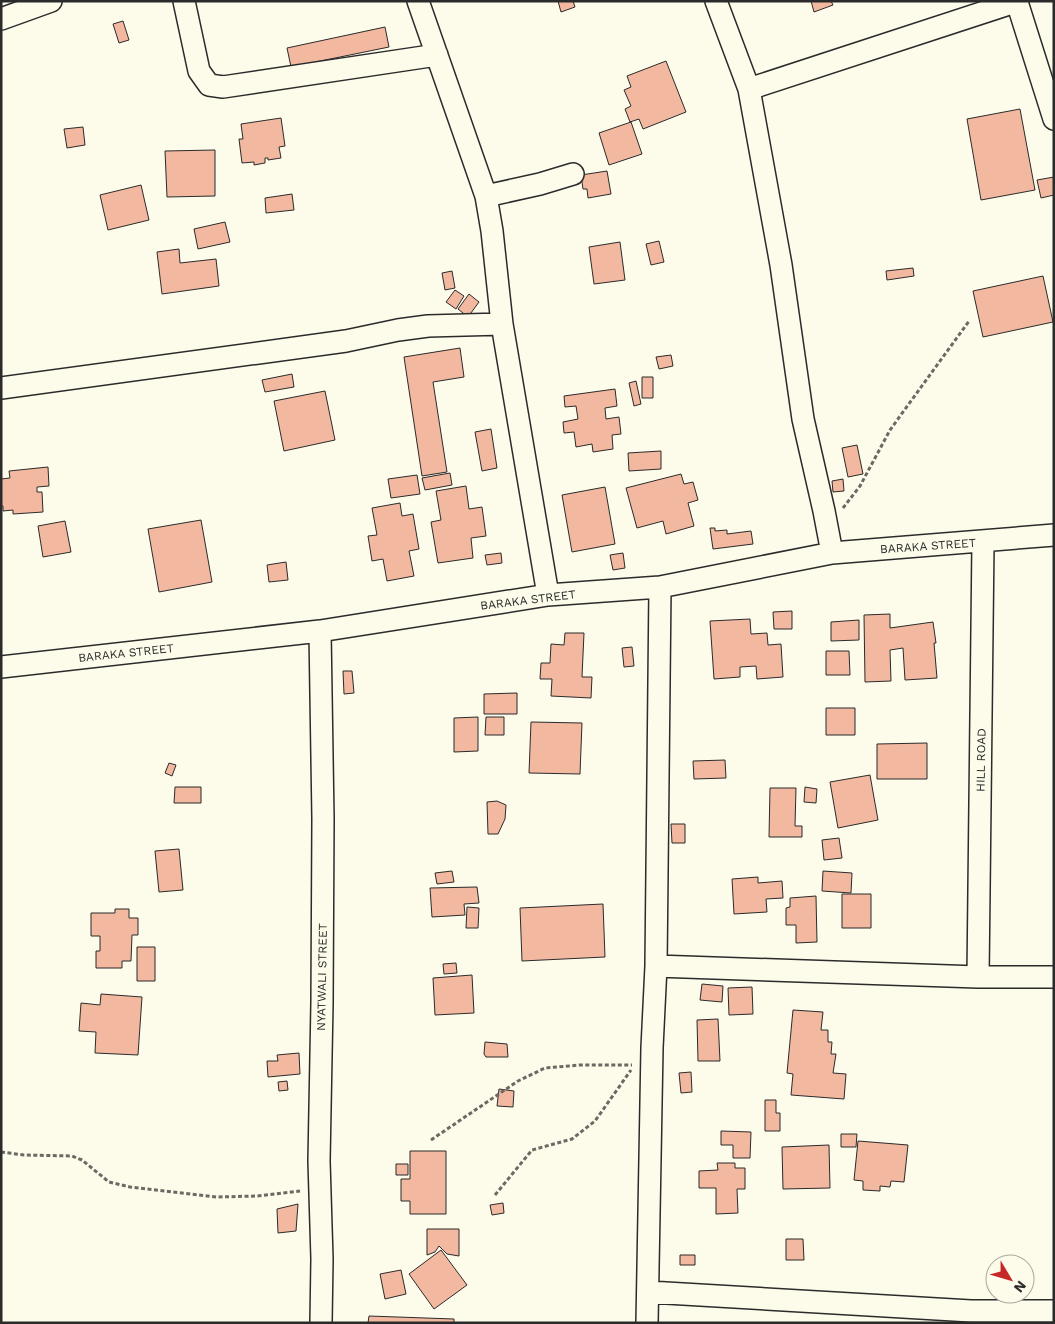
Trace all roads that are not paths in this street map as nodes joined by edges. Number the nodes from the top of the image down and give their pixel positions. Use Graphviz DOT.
graph roads {
  1 [pos="52,1"];
  2 [pos="184,1"];
  3 [pos="418,1"];
  4 [pos="716,1"];
  5 [pos="1018,2"];
  6 [pos="1,19"];
  7 [pos="437,55"];
  8 [pos="749,88"];
  9 [pos="1054,119"];
  10 [pos="573,174"];
  11 [pos="486,196"];
  12 [pos="502,324"];
  13 [pos="1,388"];
  14 [pos="1054,536"];
  15 [pos="983,542"];
  16 [pos="832,552"];
  17 [pos="660,587"];
  18 [pos="548,596"];
  19 [pos="320,631"];
  20 [pos="1,667"];
  21 [pos="656,966"];
  22 [pos="1054,977"];
  23 [pos="978,978"];
  24 [pos="649,1292"];
  25 [pos="1054,1311"];
  26 [pos="971,1317"];
  27 [pos="321,1323"];
  28 [pos="647,1323"];
  1 -- 6 [label="street"];
  2 -- 7 [label="street"];
  3 -- 7 [label="street"];
  4 -- 8 [label="street"];
  5 -- 8 [label="street"];
  5 -- 9 [label="street"];
  7 -- 11 [label="street"];
  8 -- 16 [label="street"];
  10 -- 11 [label="street"];
  11 -- 12 [label="street"];
  12 -- 13 [label="street"];
  12 -- 18 [label="street"];
  14 -- 15 [label="street, BARAKA STREET"];
  15 -- 16 [label="street, BARAKA STREET"];
  15 -- 23 [label="street, HILL ROAD"];
  16 -- 17 [label="street, BARAKA STREET"];
  17 -- 18 [label="street, BARAKA STREET"];
  17 -- 21 [label="street"];
  18 -- 19 [label="street, BARAKA STREET"];
  19 -- 20 [label="street, BARAKA STREET"];
  19 -- 27 [label="street, NYATWALI STREET"];
  21 -- 23 [label="street"];
  21 -- 24 [label="street"];
  22 -- 23 [label="street"];
  24 -- 26 [label="street"];
  24 -- 28 [label="street"];
  25 -- 26 [label="street"];
}
